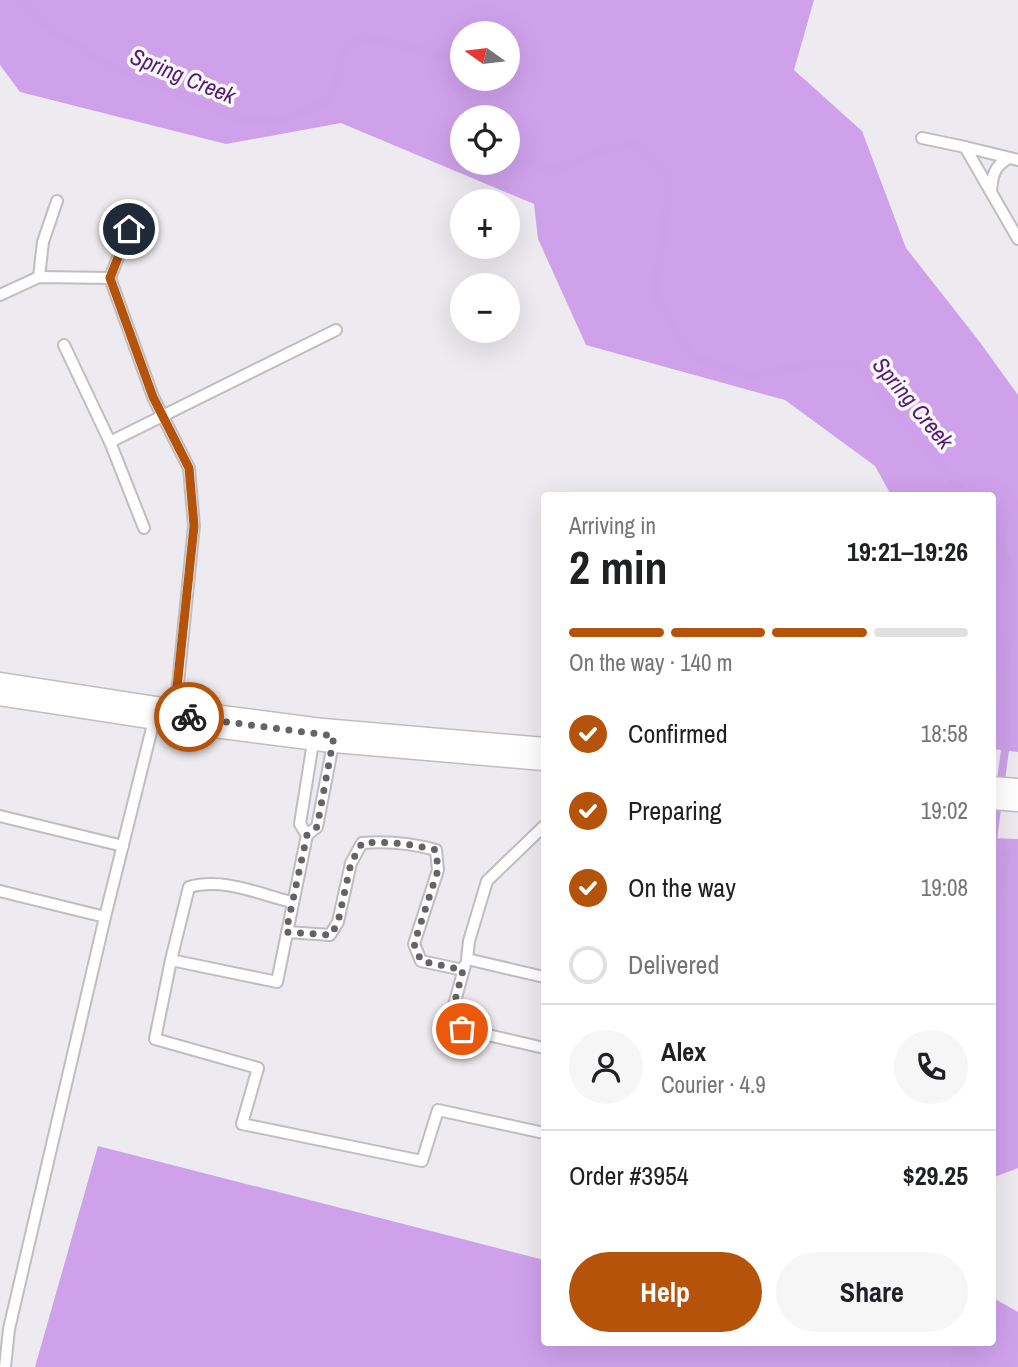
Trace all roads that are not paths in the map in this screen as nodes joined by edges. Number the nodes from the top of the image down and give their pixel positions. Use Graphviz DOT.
graph roads {
  1 [pos="922,138"];
  2 [pos="965,147"];
  3 [pos="1013,159"];
  4 [pos="991,192"];
  5 [pos="57,201"];
  6 [pos="1018,212"];
  7 [pos="1007,219"];
  8 [pos="129,229"];
  9 [pos="1018,239"];
  10 [pos="40,277"];
  11 [pos="110,278"];
  12 [pos="0,295"];
  13 [pos="336,330"];
  14 [pos="64,345"];
  15 [pos="162,415"];
  16 [pos="110,442"];
  17 [pos="144,528"];
  18 [pos="0,689"];
  19 [pos="165,714"];
  20 [pos="324,735"];
  21 [pos="541,754"];
  22 [pos="996,793"];
  23 [pos="1018,795"];
  24 [pos="0,816"];
  25 [pos="541,829"];
  26 [pos="307,835"];
  27 [pos="123,846"];
  28 [pos="0,891"];
  29 [pos="292,902"];
  30 [pos="105,917"];
  31 [pos="286,932"];
  32 [pos="467,959"];
  33 [pos="171,960"];
  34 [pos="463,970"];
  35 [pos="541,976"];
  36 [pos="541,1047"];
  37 [pos="541,1132"];
  38 [pos="5,1367"];
  1 -- 2 [label="lane"];
  2 -- 3 [label="lane"];
  2 -- 4 [label="lane"];
  3 -- 4 [label="lane"];
  4 -- 7 [label="lane"];
  5 -- 10 [label="lane"];
  6 -- 7 [label="lane"];
  7 -- 9 [label="lane"];
  8 -- 11 [label="lane"];
  10 -- 11 [label="lane"];
  10 -- 12 [label="lane"];
  11 -- 15 [label="lane"];
  13 -- 15 [label="lane"];
  14 -- 16 [label="lane"];
  15 -- 16 [label="lane"];
  15 -- 19 [label="lane"];
  16 -- 17 [label="lane"];
  18 -- 19 [label="street"];
  19 -- 20 [label="street"];
  19 -- 27 [label="lane"];
  20 -- 21 [label="street"];
  20 -- 26 [label="lane"];
  20 -- 26 [label="lane"];
  22 -- 23 [label="street"];
  24 -- 27 [label="lane"];
  25 -- 32 [label="lane"];
  26 -- 29 [label="lane"];
  27 -- 30 [label="lane"];
  28 -- 30 [label="lane"];
  29 -- 31 [label="lane"];
  29 -- 33 [label="lane"];
  30 -- 38 [label="lane"];
  31 -- 33 [label="lane"];
  31 -- 34 [label="lane"];
  32 -- 34 [label="lane"];
  32 -- 35 [label="lane"];
  33 -- 37 [label="lane"];
  34 -- 36 [label="lane"];
}
